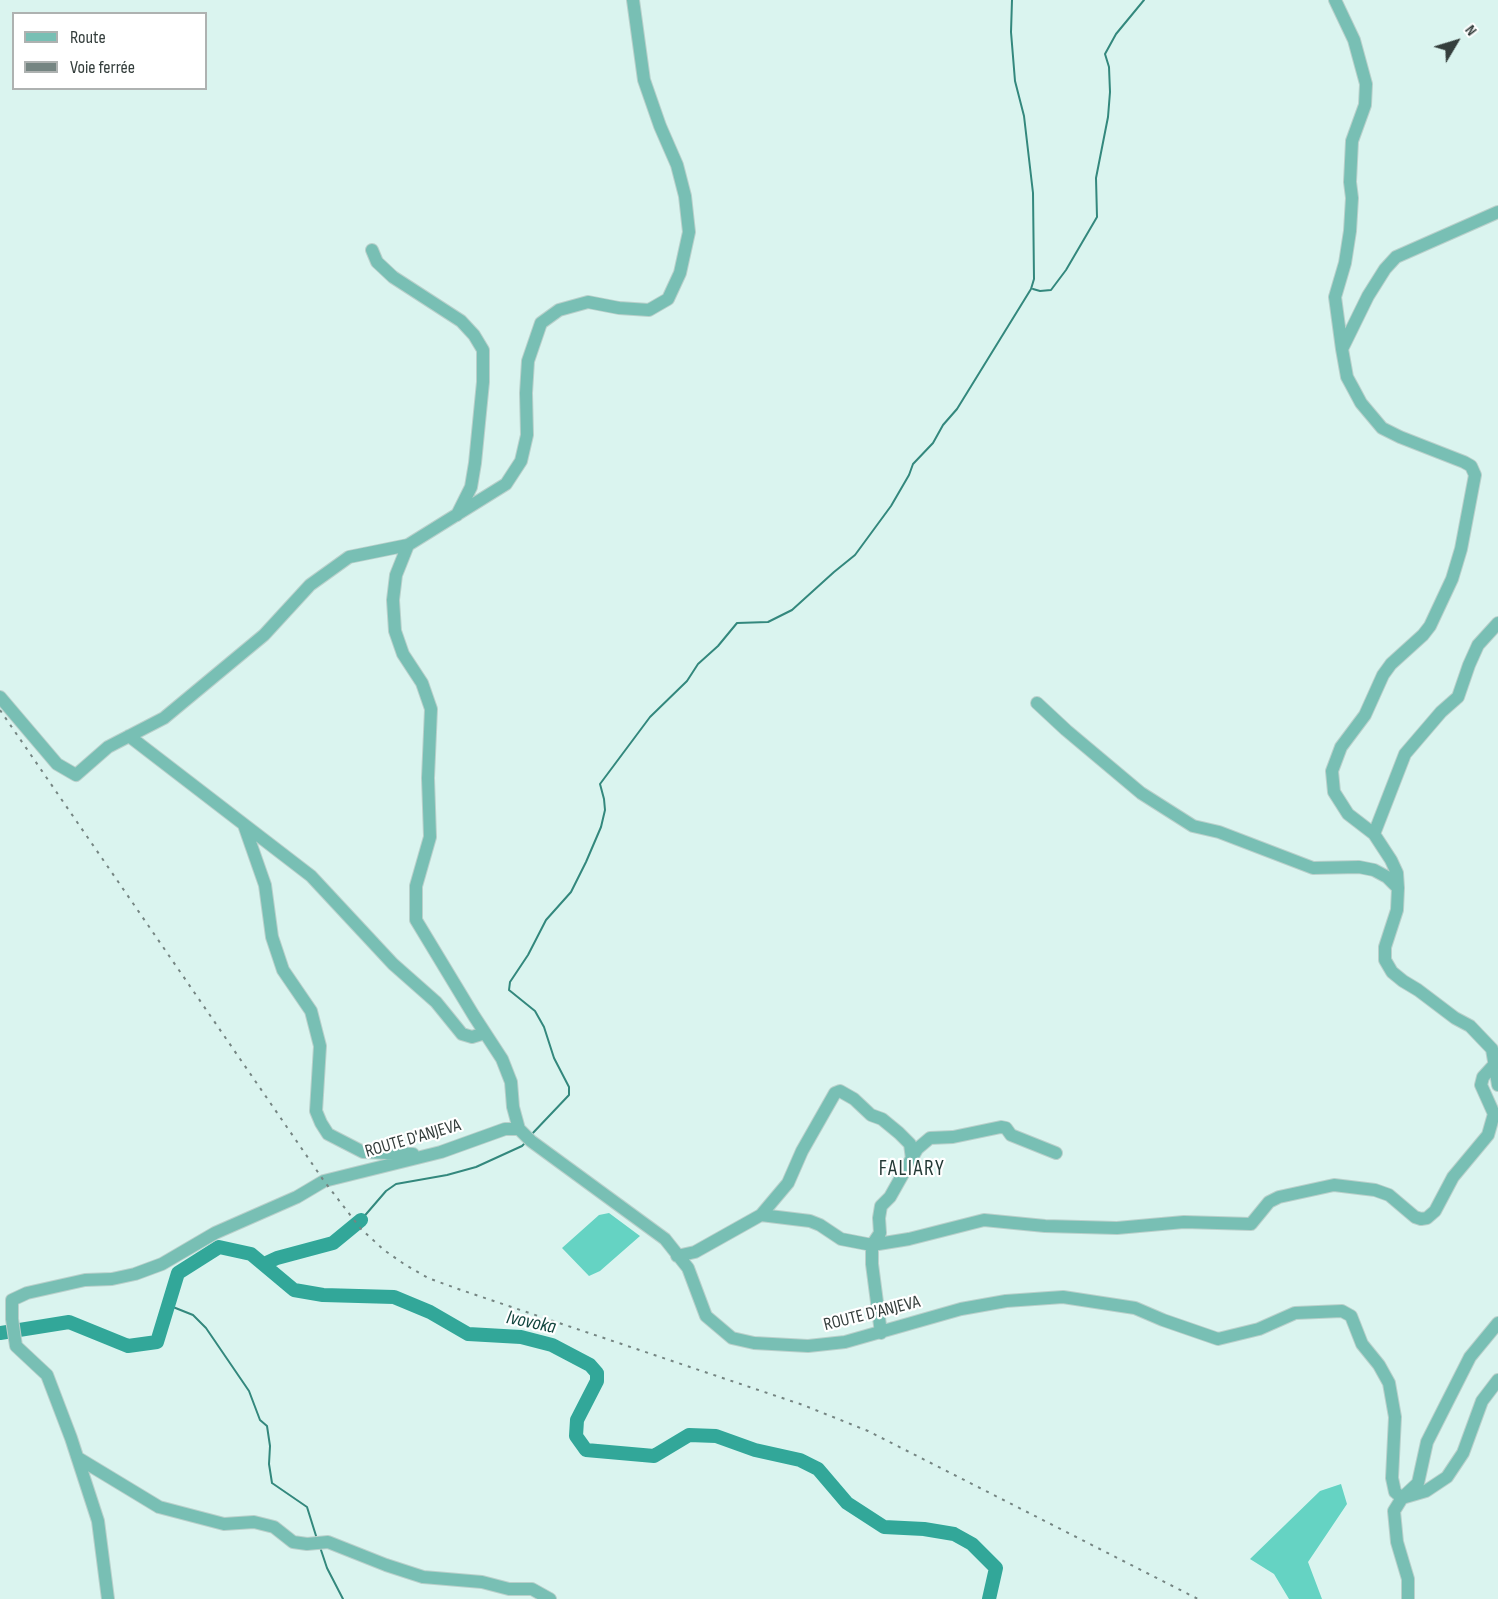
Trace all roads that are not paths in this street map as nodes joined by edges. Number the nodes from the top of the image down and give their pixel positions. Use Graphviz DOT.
graph roads {
  1 [pos="633,0"];
  2 [pos="1335,0"];
  3 [pos="1498,212"];
  4 [pos="372,250"];
  5 [pos="1342,349"];
  6 [pos="456,516"];
  7 [pos="408,545"];
  8 [pos="1498,623"];
  9 [pos="0,697"];
  10 [pos="1037,703"];
  11 [pos="129,736"];
  12 [pos="243,824"];
  13 [pos="1374,834"];
  14 [pos="1398,888"];
  15 [pos="485,1033"];
  16 [pos="1493,1066"];
  17 [pos="1498,1085"];
  18 [pos="513,1107"];
  19 [pos="492,1133"];
  20 [pos="524,1134"];
  21 [pos="441,1152"];
  22 [pos="1056,1153"];
  23 [pos="912,1159"];
  24 [pos="761,1215"];
  25 [pos="872,1245"];
  26 [pos="677,1256"];
  27 [pos="1498,1323"];
  28 [pos="881,1333"];
  29 [pos="1498,1380"];
  30 [pos="78,1458"];
  31 [pos="1402,1498"];
  32 [pos="544,1597"];
  33 [pos="108,1599"];
  34 [pos="1408,1599"];
  1 -- 6 [label="street"];
  2 -- 5 [label="street"];
  3 -- 5 [label="street"];
  4 -- 6 [label="street"];
  5 -- 13 [label="street"];
  6 -- 7 [label="street"];
  7 -- 11 [label="street"];
  7 -- 15 [label="street"];
  8 -- 13 [label="street"];
  9 -- 11 [label="street"];
  10 -- 14 [label="street"];
  11 -- 12 [label="street"];
  12 -- 15 [label="street"];
  12 -- 21 [label="street"];
  13 -- 14 [label="street"];
  14 -- 16 [label="street"];
  15 -- 18 [label="street"];
  16 -- 17 [label="street"];
  16 -- 25 [label="street"];
  18 -- 19 [label="street"];
  18 -- 20 [label="street"];
  19 -- 20 [label="street, ROUTE D'ANJEVA"];
  19 -- 21 [label="street, ROUTE D'ANJEVA"];
  20 -- 26 [label="street, ROUTE D'ANJEVA"];
  21 -- 30 [label="street, ROUTE D'ANJEVA"];
  22 -- 23 [label="street"];
  23 -- 24 [label="street"];
  23 -- 25 [label="street"];
  24 -- 25 [label="street"];
  24 -- 26 [label="street"];
  25 -- 28 [label="street"];
  26 -- 28 [label="street, ROUTE D'ANJEVA"];
  27 -- 31 [label="street"];
  28 -- 31 [label="street, ROUTE D'ANJEVA"];
  29 -- 31 [label="street"];
  30 -- 32 [label="street"];
  30 -- 33 [label="street"];
  31 -- 34 [label="street"];
}
